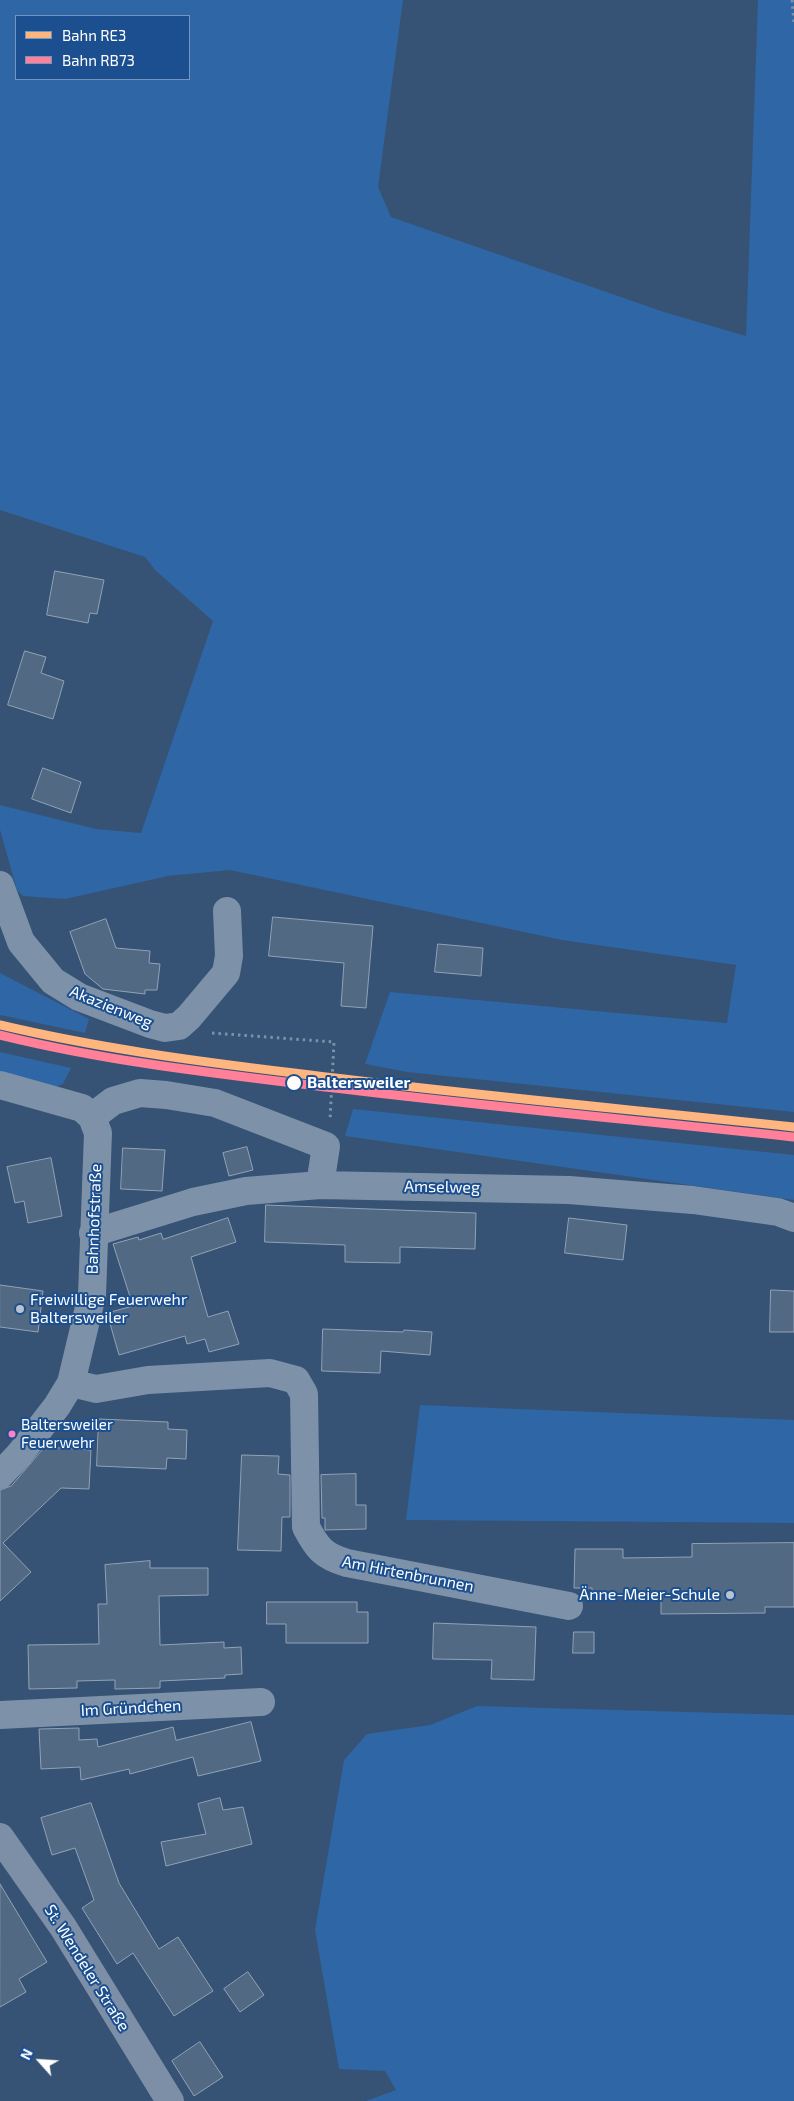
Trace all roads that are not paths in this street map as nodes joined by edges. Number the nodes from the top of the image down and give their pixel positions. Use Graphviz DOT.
graph roads {
  1 [pos="0,885"];
  2 [pos="227,911"];
  3 [pos="0,1085"];
  4 [pos="92,1118"];
  5 [pos="320,1185"];
  6 [pos="794,1218"];
  7 [pos="93,1233"];
  8 [pos="72,1383"];
  9 [pos="0,1475"];
  10 [pos="569,1606"];
  11 [pos="261,1702"];
  12 [pos="0,1715"];
  13 [pos="0,1837"];
  14 [pos="170,2101"];
  1 -- 2 [label="street, Akazienweg"];
  3 -- 4 [label="street"];
  4 -- 5 [label="street"];
  4 -- 7 [label="street, Bahnhofstraße"];
  5 -- 6 [label="street, Amselweg"];
  5 -- 7 [label="street, Amselweg"];
  7 -- 8 [label="street, Bahnhofstraße"];
  8 -- 9 [label="street, Bahnhofstraße"];
  8 -- 10 [label="street, Am Hirtenbrunnen"];
  11 -- 12 [label="street, Im Gründchen"];
  13 -- 14 [label="main road, St. Wendeler Straße"];
}
